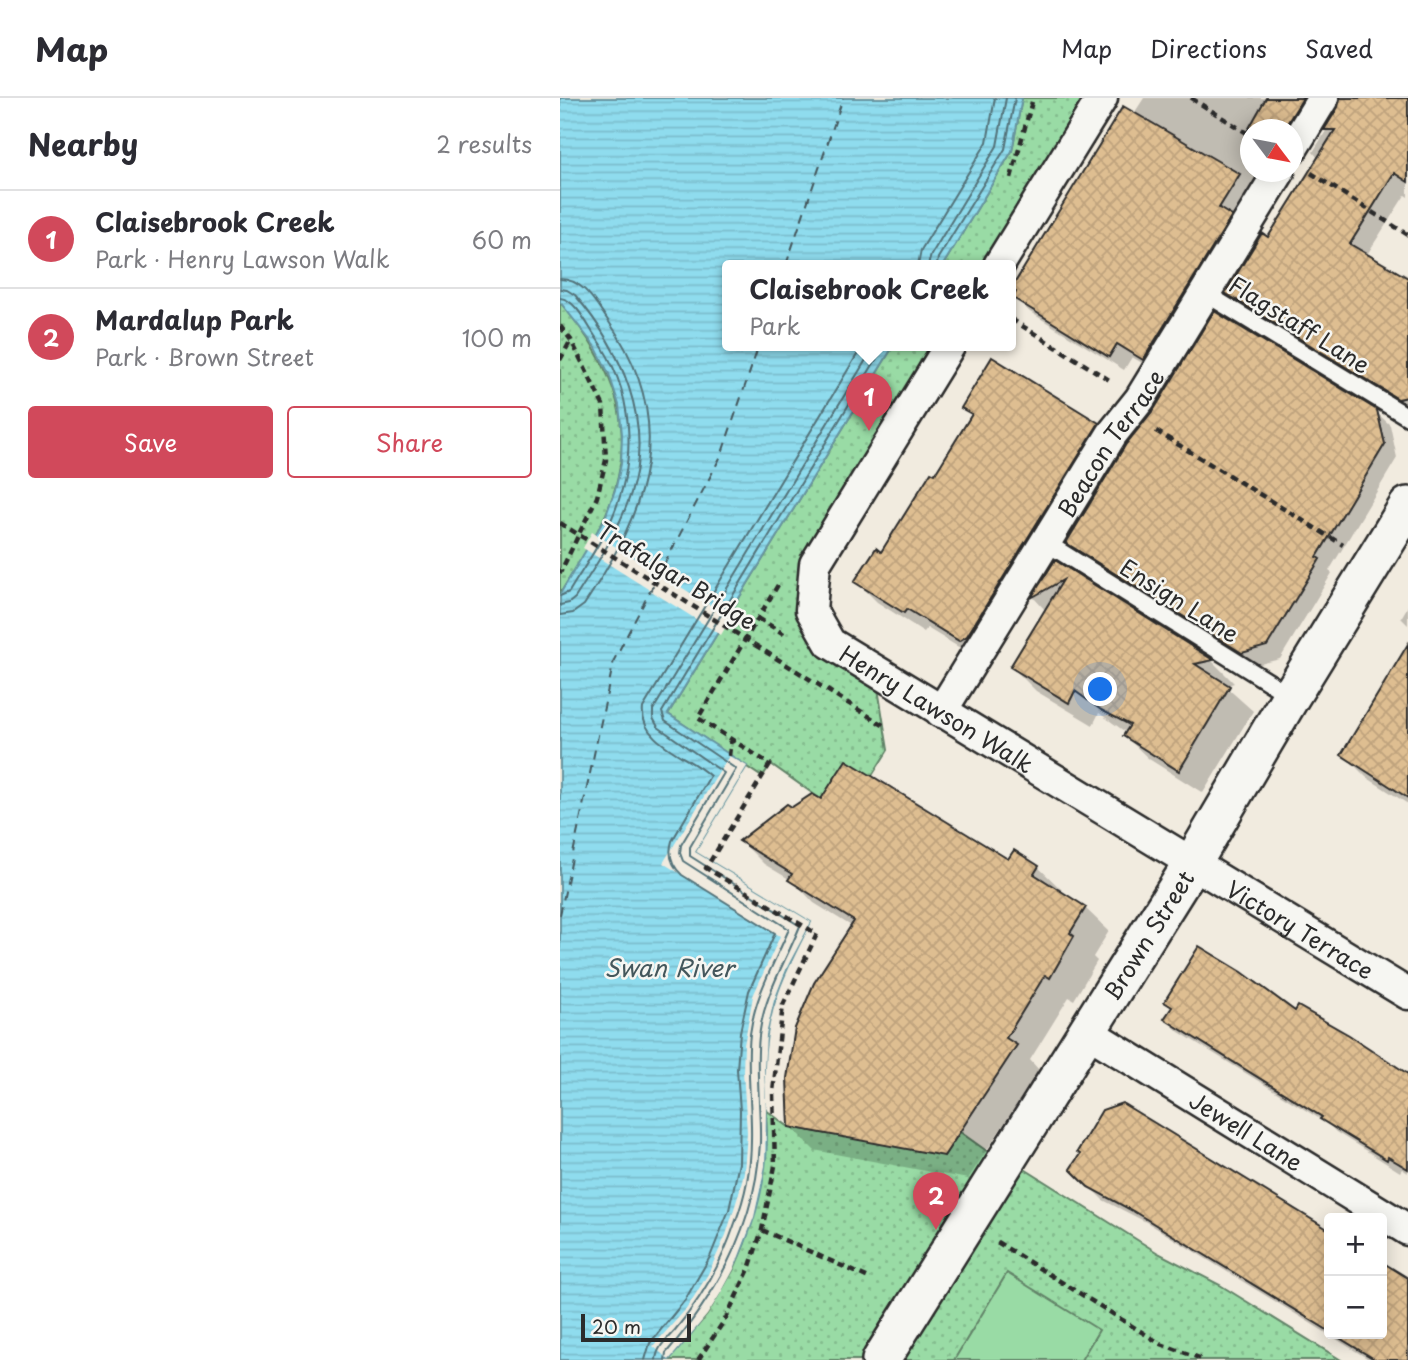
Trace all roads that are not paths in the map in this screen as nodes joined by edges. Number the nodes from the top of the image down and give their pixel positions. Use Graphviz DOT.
graph roads {
  1 [pos="1102,98"];
  2 [pos="1323,98"];
  3 [pos="1303,140"];
  4 [pos="1279,182"];
  5 [pos="1002,260"];
  6 [pos="1205,293"];
  7 [pos="946,351"];
  8 [pos="1408,417"];
  9 [pos="1408,506"];
  10 [pos="1045,542"];
  11 [pos="1291,696"];
  12 [pos="941,712"];
  13 [pos="1192,864"];
  14 [pos="1408,994"];
  15 [pos="1086,1031"];
  16 [pos="1408,1230"];
  17 [pos="881,1360"];
  1 -- 5 [label="street"];
  2 -- 3 [label="street, Beacon Terrace"];
  4 -- 6 [label="street, Beacon Terrace"];
  6 -- 8 [label="lane, Flagstaff Lane"];
  6 -- 10 [label="street, Beacon Terrace"];
  7 -- 12 [label="street, Henry Lawson Walk"];
  9 -- 11 [label="street, Brown Street"];
  10 -- 11 [label="lane, Ensign Lane"];
  10 -- 12 [label="street, Beacon Terrace"];
  11 -- 13 [label="street, Brown Street"];
  12 -- 13 [label="street, Henry Lawson Walk"];
  13 -- 14 [label="street, Victory Terrace"];
  13 -- 15 [label="street, Brown Street"];
  15 -- 16 [label="street, Jewell Lane"];
  15 -- 17 [label="street, Brown Street"];
}
